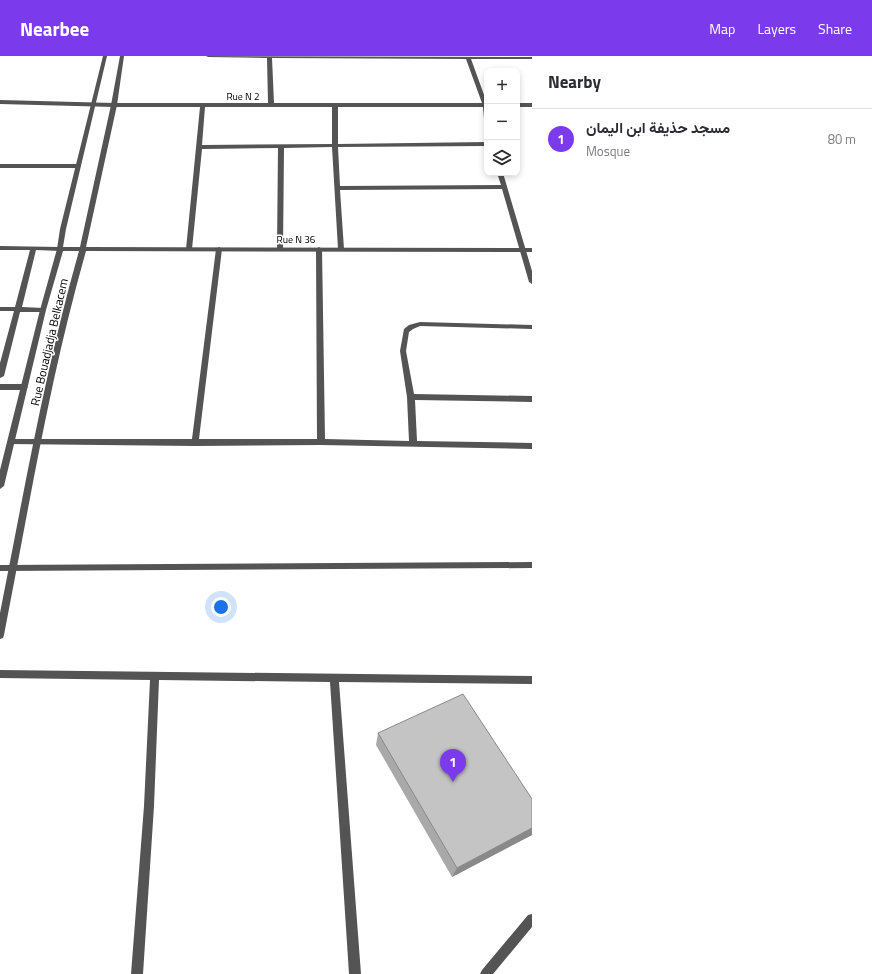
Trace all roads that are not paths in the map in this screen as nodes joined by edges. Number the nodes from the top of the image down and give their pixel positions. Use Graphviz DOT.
graph roads {
  1 [pos="105,56"];
  2 [pos="122,56"];
  3 [pos="208,56"];
  4 [pos="269,57"];
  5 [pos="378,57"];
  6 [pos="467,57"];
  7 [pos="532,58"];
  8 [pos="0,102"];
  9 [pos="486,104"];
  10 [pos="93,105"];
  11 [pos="114,105"];
  12 [pos="203,105"];
  13 [pos="270,105"];
  14 [pos="336,105"];
  15 [pos="484,105"];
  16 [pos="520,105"];
  17 [pos="532,105"];
  18 [pos="484,144"];
  19 [pos="281,146"];
  20 [pos="336,146"];
  21 [pos="198,147"];
  22 [pos="0,166"];
  23 [pos="78,166"];
  24 [pos="501,176"];
  25 [pos="504,187"];
  26 [pos="338,188"];
  27 [pos="0,248"];
  28 [pos="34,248"];
  29 [pos="60,249"];
  30 [pos="83,249"];
  31 [pos="189,249"];
  32 [pos="219,249"];
  33 [pos="280,249"];
  34 [pos="319,249"];
  35 [pos="341,249"];
  36 [pos="523,250"];
  37 [pos="532,250"];
  38 [pos="532,282"];
  39 [pos="0,309"];
  40 [pos="17,309"];
  41 [pos="43,310"];
  42 [pos="532,327"];
  43 [pos="0,376"];
  44 [pos="0,387"];
  45 [pos="24,387"];
  46 [pos="411,397"];
  47 [pos="532,399"];
  48 [pos="38,441"];
  49 [pos="11,442"];
  50 [pos="321,442"];
  51 [pos="195,444"];
  52 [pos="413,444"];
  53 [pos="532,446"];
  54 [pos="0,482"];
  55 [pos="532,565"];
  56 [pos="12,567"];
  57 [pos="0,568"];
  58 [pos="0,635"];
  59 [pos="0,674"];
  60 [pos="155,677"];
  61 [pos="334,678"];
  62 [pos="532,680"];
  63 [pos="532,919"];
  64 [pos="137,974"];
  65 [pos="355,974"];
  66 [pos="486,974"];
  1 -- 10 [label="street, Rue Bouadjadja Belkacem"];
  2 -- 11 [label="street, Rue Bouadjadja Belkacem"];
  3 -- 4 [label="street"];
  4 -- 5 [label="street"];
  4 -- 13 [label="street"];
  5 -- 6 [label="street"];
  6 -- 7 [label="street"];
  6 -- 9 [label="street"];
  8 -- 10 [label="street, Rue N 2"];
  10 -- 11 [label="street, Rue N 2"];
  10 -- 23 [label="street, Rue Bouadjadja Belkacem"];
  11 -- 12 [label="street, Rue N 2"];
  11 -- 30 [label="street, Rue Bouadjadja Belkacem"];
  12 -- 13 [label="street, Rue N 2"];
  12 -- 21 [label="street"];
  13 -- 14 [label="street, Rue N 2"];
  14 -- 15 [label="street, Rue N 2"];
  14 -- 20 [label="street"];
  16 -- 17 [label="street"];
  18 -- 20 [label="street"];
  19 -- 20 [label="street"];
  19 -- 21 [label="street"];
  19 -- 33 [label="street"];
  20 -- 26 [label="street"];
  21 -- 31 [label="street"];
  22 -- 23 [label="street"];
  23 -- 29 [label="street, Rue Bouadjadja Belkacem"];
  24 -- 25 [label="street"];
  25 -- 26 [label="street"];
  25 -- 36 [label="street"];
  26 -- 35 [label="street"];
  27 -- 28 [label="street, Rue N 36"];
  28 -- 29 [label="street, Rue N 36"];
  28 -- 40 [label="street"];
  29 -- 30 [label="street, Rue N 36"];
  29 -- 41 [label="street, Rue Bouadjadja Belkacem"];
  30 -- 31 [label="street, Rue N 36"];
  30 -- 48 [label="street, Rue Bouadjadja Belkacem"];
  31 -- 32 [label="street, Rue N 36"];
  32 -- 33 [label="street, Rue N 36"];
  32 -- 51 [label="street"];
  33 -- 34 [label="street, Rue N 36"];
  34 -- 35 [label="street, Rue N 36"];
  34 -- 50 [label="street"];
  35 -- 36 [label="street, Rue N 36"];
  36 -- 37 [label="street, Rue N 36"];
  36 -- 38 [label="street"];
  39 -- 40 [label="street"];
  40 -- 41 [label="street"];
  40 -- 43 [label="street"];
  41 -- 45 [label="street, Rue Bouadjadja Belkacem"];
  42 -- 46 [label="street"];
  44 -- 45 [label="street"];
  45 -- 49 [label="street, Rue Bouadjadja Belkacem"];
  46 -- 47 [label="street"];
  46 -- 52 [label="street"];
  48 -- 49 [label="street"];
  48 -- 51 [label="street"];
  48 -- 56 [label="street, Rue Bouadjadja Belkacem"];
  49 -- 54 [label="street, Rue Bouadjadja Belkacem"];
  50 -- 51 [label="street"];
  50 -- 52 [label="street"];
  52 -- 53 [label="street"];
  55 -- 56 [label="street"];
  56 -- 57 [label="street"];
  56 -- 58 [label="street, Rue Bouadjadja Belkacem"];
  59 -- 60 [label="street"];
  60 -- 61 [label="street"];
  60 -- 64 [label="street"];
  61 -- 62 [label="street"];
  61 -- 65 [label="street"];
  63 -- 66 [label="street"];
}
